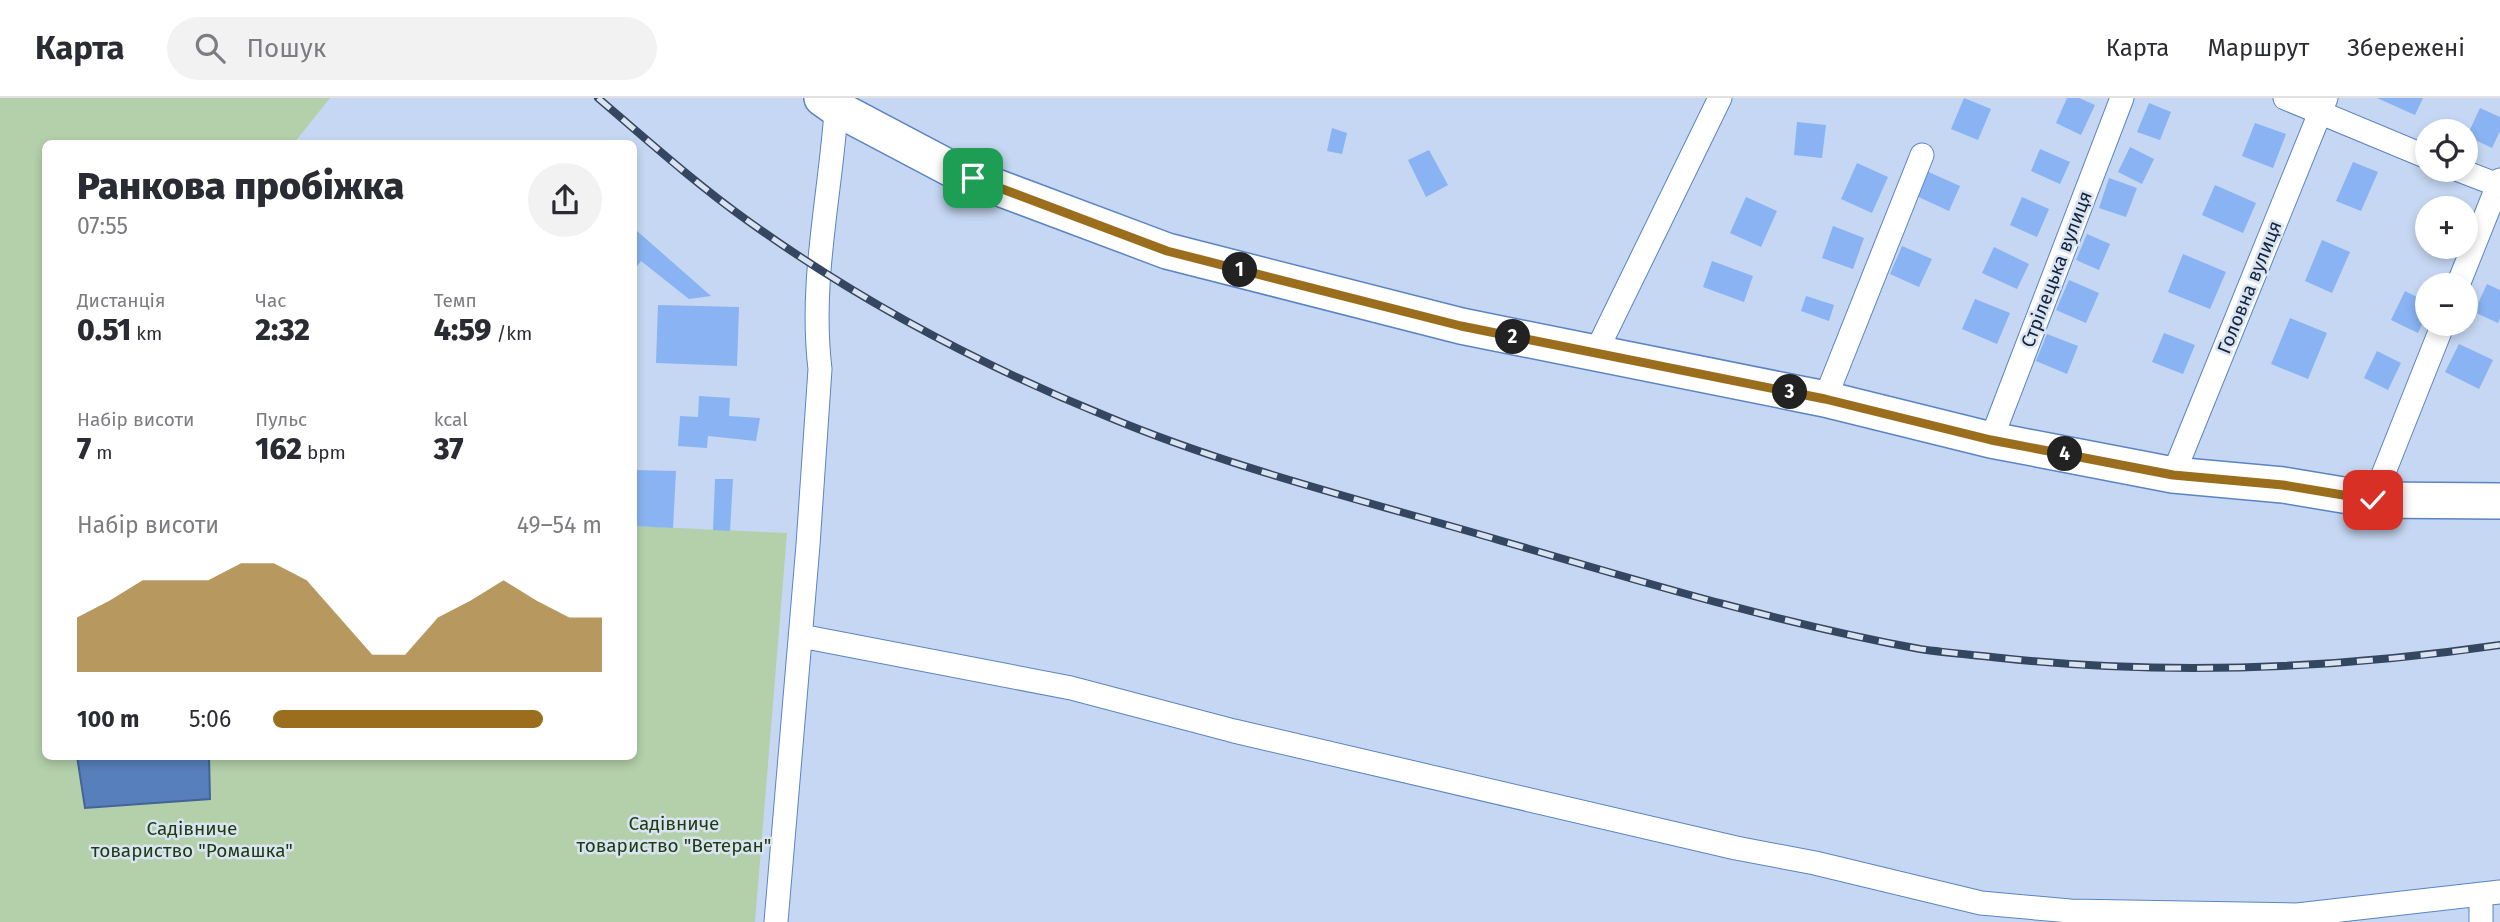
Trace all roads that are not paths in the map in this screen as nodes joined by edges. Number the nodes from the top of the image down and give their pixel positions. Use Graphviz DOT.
graph roads {
  1 [pos="1720,98"];
  2 [pos="2122,98"];
  3 [pos="2285,98"];
  4 [pos="832,101"];
  5 [pos="2323,106"];
  6 [pos="2415,151"];
  7 [pos="1922,155"];
  8 [pos="2478,176"];
  9 [pos="2499,183"];
  10 [pos="2463,273"];
  11 [pos="2438,336"];
  12 [pos="1595,354"];
  13 [pos="1825,399"];
  14 [pos="1991,440"];
  15 [pos="2173,475"];
  16 [pos="2373,500"];
  17 [pos="2500,501"];
  18 [pos="801,636"];
  19 [pos="2491,894"];
  20 [pos="2244,918"];
  21 [pos="776,922"];
  22 [pos="2481,922"];
  1 -- 12 [label="street"];
  2 -- 14 [label="street, Стрілецька вулиця"];
  3 -- 5 [label="street"];
  4 -- 12 [label="main road"];
  4 -- 18 [label="street"];
  5 -- 6 [label="street"];
  5 -- 15 [label="street, Головна вулиця"];
  7 -- 13 [label="street"];
  8 -- 9 [label="street"];
  9 -- 10 [label="street"];
  11 -- 16 [label="street"];
  12 -- 13 [label="main road"];
  13 -- 14 [label="main road"];
  14 -- 15 [label="main road"];
  15 -- 16 [label="main road"];
  16 -- 17 [label="main road"];
  18 -- 20 [label="street"];
  18 -- 21 [label="street"];
  19 -- 20 [label="street"];
  19 -- 22 [label="street"];
}
